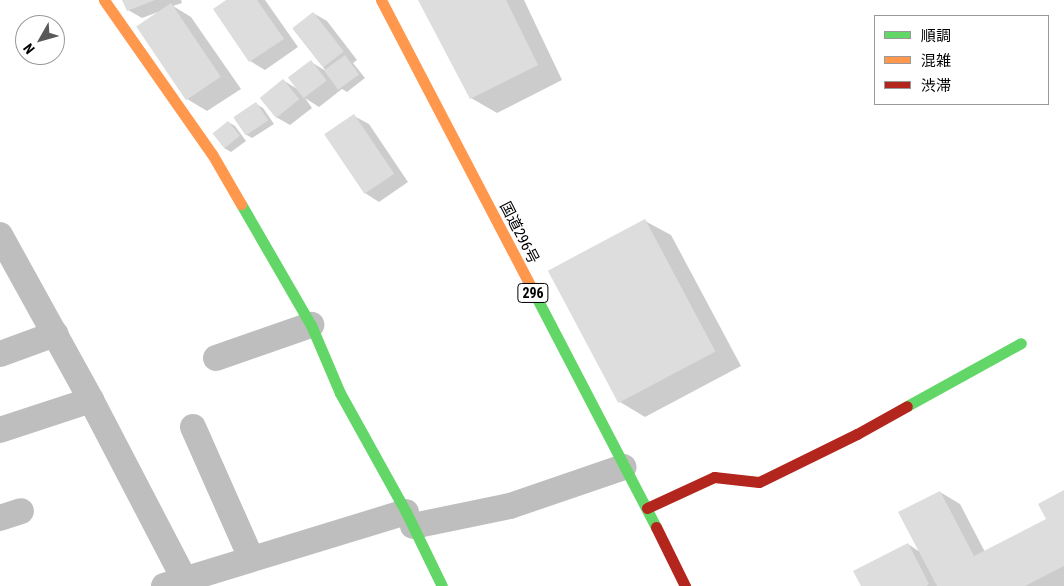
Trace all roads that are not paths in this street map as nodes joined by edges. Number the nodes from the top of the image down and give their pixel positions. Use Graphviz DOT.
graph roads {
  1 [pos="104,0"];
  2 [pos="381,0"];
  3 [pos="0,235"];
  4 [pos="9,270"];
  5 [pos="310,325"];
  6 [pos="55,334"];
  7 [pos="1021,343"];
  8 [pos="0,354"];
  9 [pos="216,358"];
  10 [pos="91,400"];
  11 [pos="193,427"];
  12 [pos="0,430"];
  13 [pos="624,467"];
  14 [pos="647,508"];
  15 [pos="409,519"];
  16 [pos="251,558"];
  17 [pos="179,583"];
  18 [pos="442,586"];
  19 [pos="684,586"];
  1 -- 5 [label="main road"];
  2 -- 13 [label="main road, 国道296号 / 296"];
  3 -- 4 [label="street"];
  4 -- 6 [label="street"];
  5 -- 9 [label="street"];
  5 -- 15 [label="main road"];
  6 -- 8 [label="street"];
  6 -- 10 [label="street"];
  7 -- 14 [label="main road"];
  10 -- 12 [label="street"];
  10 -- 17 [label="street"];
  11 -- 16 [label="street"];
  13 -- 14 [label="main road, 国道296号 / 296"];
  13 -- 15 [label="street"];
  14 -- 19 [label="main road, 国道296号 / 296"];
  15 -- 16 [label="street"];
  15 -- 18 [label="main road"];
  16 -- 17 [label="street"];
}
